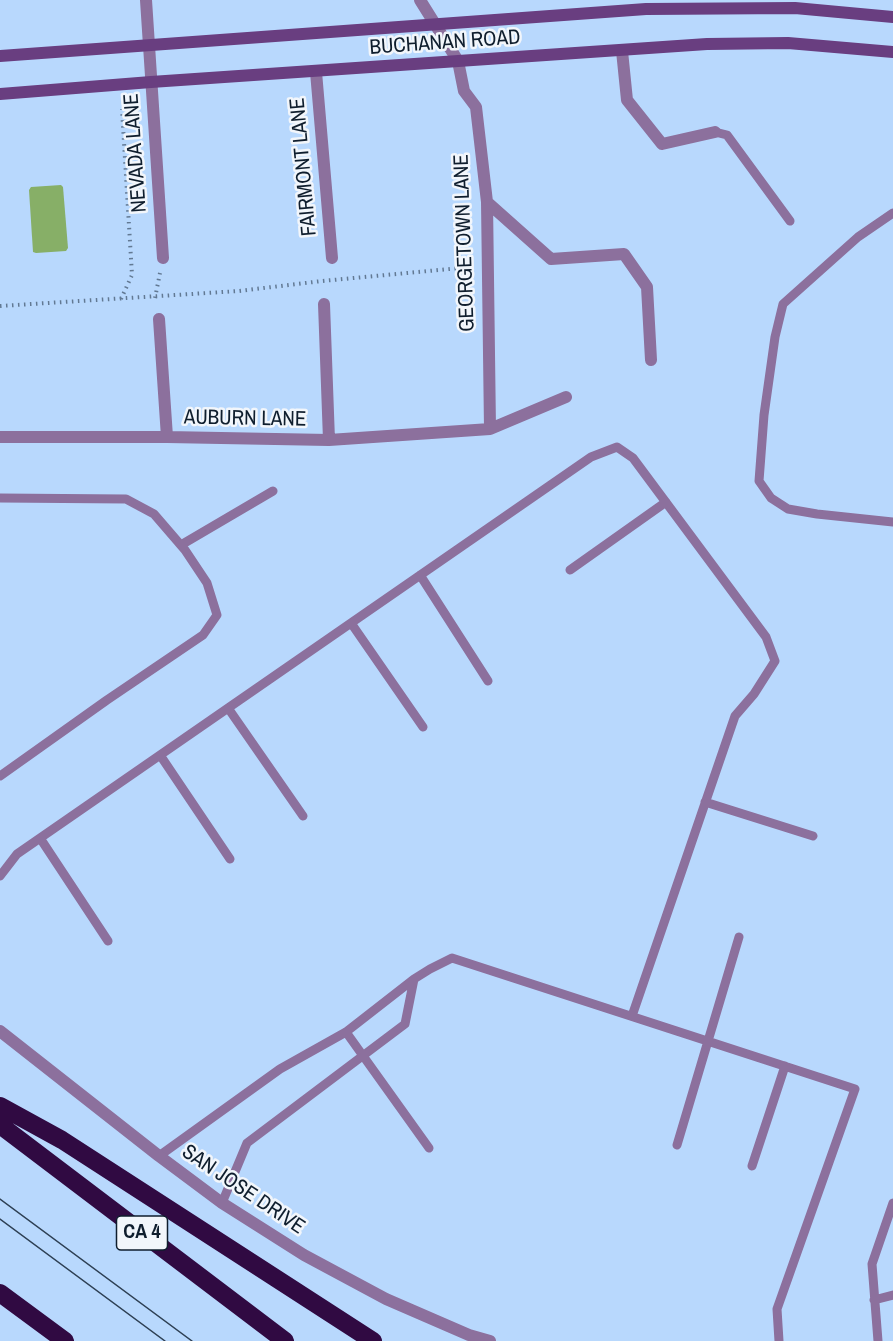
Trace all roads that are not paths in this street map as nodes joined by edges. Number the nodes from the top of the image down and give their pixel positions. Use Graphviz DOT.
graph roads {
  1 [pos="146,0"];
  2 [pos="420,0"];
  3 [pos="893,17"];
  4 [pos="434,24"];
  5 [pos="149,45"];
  6 [pos="622,51"];
  7 [pos="893,52"];
  8 [pos="0,56"];
  9 [pos="458,61"];
  10 [pos="316,72"];
  11 [pos="152,82"];
  12 [pos="0,94"];
  13 [pos="715,132"];
  14 [pos="487,202"];
  15 [pos="893,213"];
  16 [pos="790,221"];
  17 [pos="163,258"];
  18 [pos="332,258"];
  19 [pos="324,304"];
  20 [pos="159,319"];
  21 [pos="651,360"];
  22 [pos="566,397"];
  23 [pos="490,429"];
  24 [pos="0,437"];
  25 [pos="167,437"];
  26 [pos="329,440"];
  27 [pos="273,491"];
  28 [pos="0,498"];
  29 [pos="666,502"];
  30 [pos="893,522"];
  31 [pos="181,545"];
  32 [pos="570,570"];
  33 [pos="420,575"];
  34 [pos="351,623"];
  35 [pos="488,681"];
  36 [pos="228,708"];
  37 [pos="423,727"];
  38 [pos="160,755"];
  39 [pos="0,776"];
  40 [pos="705,802"];
  41 [pos="303,816"];
  42 [pos="813,836"];
  43 [pos="40,838"];
  44 [pos="230,859"];
  45 [pos="0,876"];
  46 [pos="739,937"];
  47 [pos="108,941"];
  48 [pos="414,979"];
  49 [pos="632,1016"];
  50 [pos="0,1031"];
  51 [pos="346,1032"];
  52 [pos="708,1041"];
  53 [pos="363,1056"];
  54 [pos="785,1066"];
  55 [pos="0,1106"];
  56 [pos="0,1125"];
  57 [pos="677,1145"];
  58 [pos="429,1148"];
  59 [pos="159,1156"];
  60 [pos="752,1166"];
  61 [pos="222,1203"];
  62 [pos="893,1203"];
  63 [pos="0,1293"];
  64 [pos="893,1295"];
  65 [pos="874,1300"];
  66 [pos="65,1341"];
  67 [pos="285,1341"];
  68 [pos="373,1341"];
  69 [pos="490,1341"];
  70 [pos="779,1341"];
  71 [pos="878,1341"];
  1 -- 5 [label="street, NEVADA LANE"];
  2 -- 4 [label="street"];
  3 -- 4 [label="main road, BUCHANAN ROAD"];
  4 -- 5 [label="main road, BUCHANAN ROAD"];
  4 -- 9 [label="street"];
  5 -- 8 [label="main road, BUCHANAN ROAD"];
  5 -- 11 [label="street, NEVADA LANE"];
  6 -- 7 [label="main road, BUCHANAN ROAD"];
  6 -- 9 [label="main road, BUCHANAN ROAD"];
  6 -- 13 [label="street"];
  9 -- 10 [label="main road, BUCHANAN ROAD"];
  9 -- 14 [label="street, GEORGETOWN LANE"];
  10 -- 11 [label="main road, BUCHANAN ROAD"];
  10 -- 18 [label="street, FAIRMONT LANE"];
  11 -- 12 [label="main road, BUCHANAN ROAD"];
  11 -- 17 [label="street, NEVADA LANE"];
  13 -- 16 [label="lane"];
  14 -- 21 [label="street"];
  14 -- 23 [label="street, GEORGETOWN LANE"];
  15 -- 30 [label="lane"];
  19 -- 26 [label="street"];
  20 -- 25 [label="street"];
  22 -- 23 [label="street, AUBURN LANE"];
  23 -- 26 [label="street, AUBURN LANE"];
  24 -- 25 [label="street, AUBURN LANE"];
  25 -- 26 [label="street, AUBURN LANE"];
  27 -- 31 [label="lane"];
  28 -- 31 [label="lane"];
  29 -- 32 [label="lane"];
  29 -- 33 [label="lane"];
  29 -- 40 [label="lane"];
  31 -- 39 [label="lane"];
  33 -- 34 [label="lane"];
  33 -- 35 [label="lane"];
  34 -- 36 [label="lane"];
  34 -- 37 [label="lane"];
  36 -- 38 [label="lane"];
  36 -- 41 [label="lane"];
  38 -- 43 [label="lane"];
  38 -- 44 [label="lane"];
  40 -- 42 [label="lane"];
  40 -- 49 [label="lane"];
  43 -- 45 [label="lane"];
  43 -- 47 [label="lane"];
  46 -- 52 [label="lane"];
  48 -- 49 [label="lane"];
  48 -- 51 [label="lane"];
  48 -- 53 [label="lane"];
  49 -- 52 [label="lane"];
  50 -- 59 [label="street, SAN JOSE DRIVE"];
  51 -- 53 [label="lane"];
  51 -- 59 [label="lane"];
  52 -- 54 [label="lane"];
  52 -- 57 [label="lane"];
  53 -- 58 [label="lane"];
  53 -- 61 [label="lane"];
  54 -- 60 [label="lane"];
  54 -- 70 [label="lane"];
  55 -- 68 [label="highway"];
  56 -- 67 [label="highway, CA 4"];
  59 -- 61 [label="street, SAN JOSE DRIVE"];
  61 -- 69 [label="street, SAN JOSE DRIVE"];
  62 -- 65 [label="lane"];
  63 -- 66 [label="highway"];
  64 -- 65 [label="lane"];
  65 -- 71 [label="lane"];
}
